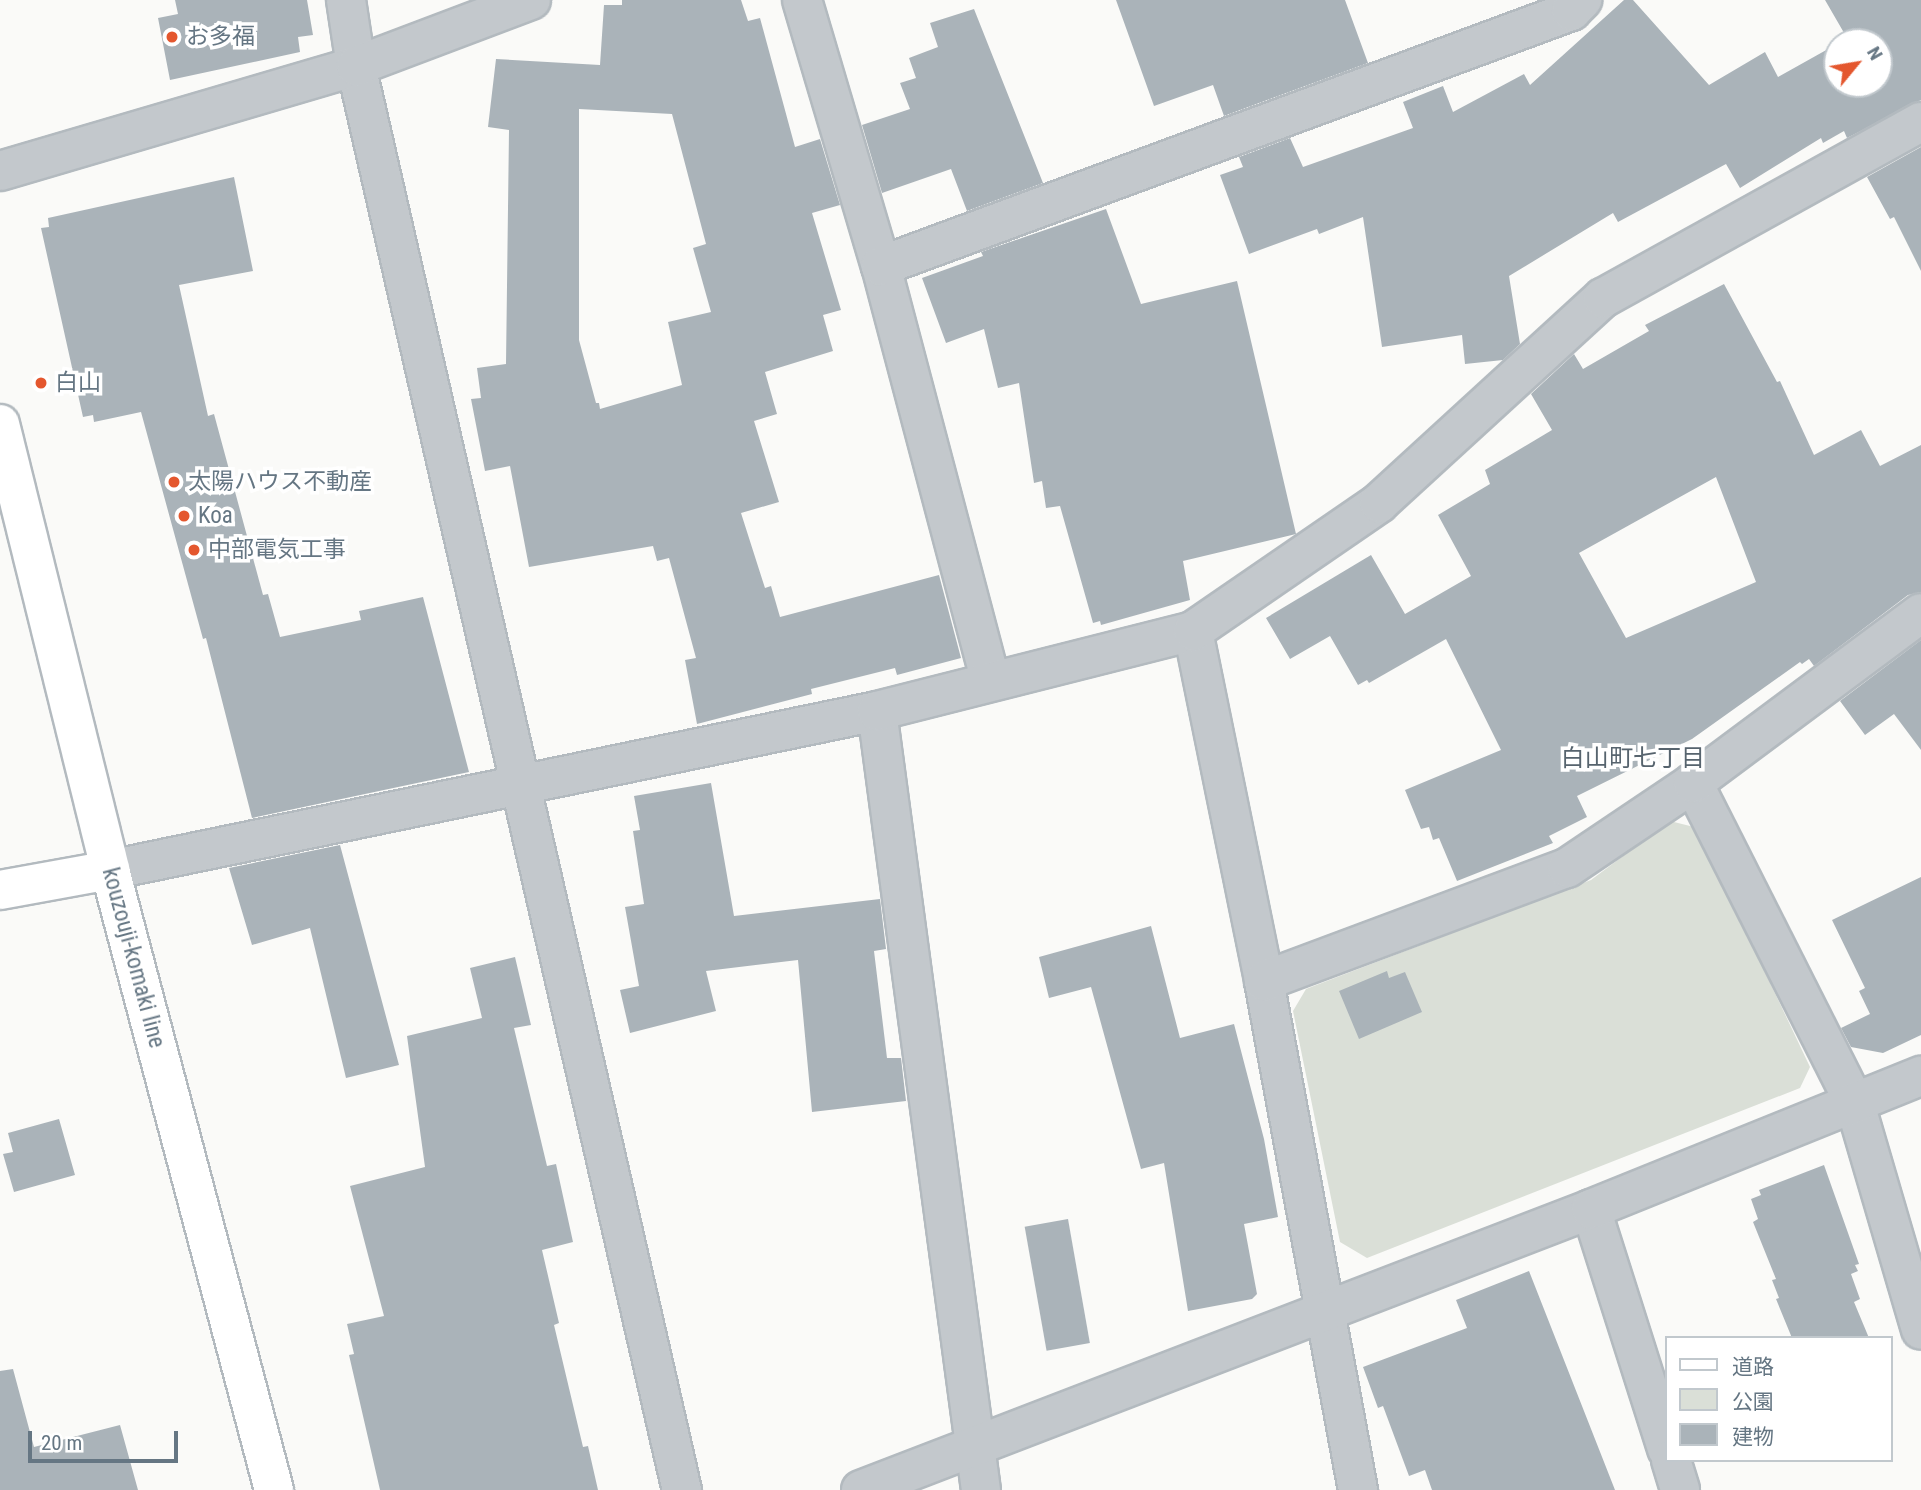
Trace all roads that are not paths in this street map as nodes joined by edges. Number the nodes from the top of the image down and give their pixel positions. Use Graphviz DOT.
graph roads {
  1 [pos="346,0"];
  2 [pos="531,0"];
  3 [pos="802,0"];
  4 [pos="1582,0"];
  5 [pos="356,66"];
  6 [pos="1921,121"];
  7 [pos="0,171"];
  8 [pos="881,266"];
  9 [pos="0,424"];
  10 [pos="1921,613"];
  11 [pos="1193,631"];
  12 [pos="991,681"];
  13 [pos="877,711"];
  14 [pos="1693,783"];
  15 [pos="519,786"];
  16 [pos="110,870"];
  17 [pos="0,890"];
  18 [pos="1264,981"];
  19 [pos="1921,1076"];
  20 [pos="1855,1104"];
  21 [pos="1591,1209"];
  22 [pos="1325,1312"];
  23 [pos="1921,1330"];
  24 [pos="1666,1446"];
  25 [pos="976,1447"];
  26 [pos="1672,1462"];
  27 [pos="274,1490"];
  28 [pos="681,1490"];
  29 [pos="861,1490"];
  30 [pos="981,1490"];
  31 [pos="1358,1490"];
  32 [pos="1680,1490"];
  1 -- 5 [label="street"];
  2 -- 5 [label="street"];
  3 -- 8 [label="street"];
  4 -- 8 [label="street"];
  5 -- 7 [label="street"];
  5 -- 15 [label="street"];
  6 -- 11 [label="street"];
  8 -- 12 [label="street"];
  9 -- 16 [label="main road, kouzouji-komaki line"];
  10 -- 14 [label="street"];
  11 -- 12 [label="street"];
  11 -- 18 [label="street"];
  12 -- 13 [label="street"];
  13 -- 15 [label="street"];
  13 -- 25 [label="street"];
  14 -- 18 [label="street"];
  14 -- 20 [label="street"];
  15 -- 16 [label="street"];
  15 -- 28 [label="street"];
  16 -- 17 [label="main road"];
  16 -- 27 [label="main road, kouzouji-komaki line"];
  18 -- 22 [label="street"];
  19 -- 20 [label="street"];
  20 -- 21 [label="street"];
  20 -- 23 [label="street"];
  21 -- 22 [label="street"];
  21 -- 24 [label="street"];
  22 -- 25 [label="street"];
  22 -- 31 [label="street"];
  25 -- 29 [label="street"];
  25 -- 30 [label="street"];
  26 -- 32 [label="street"];
}
